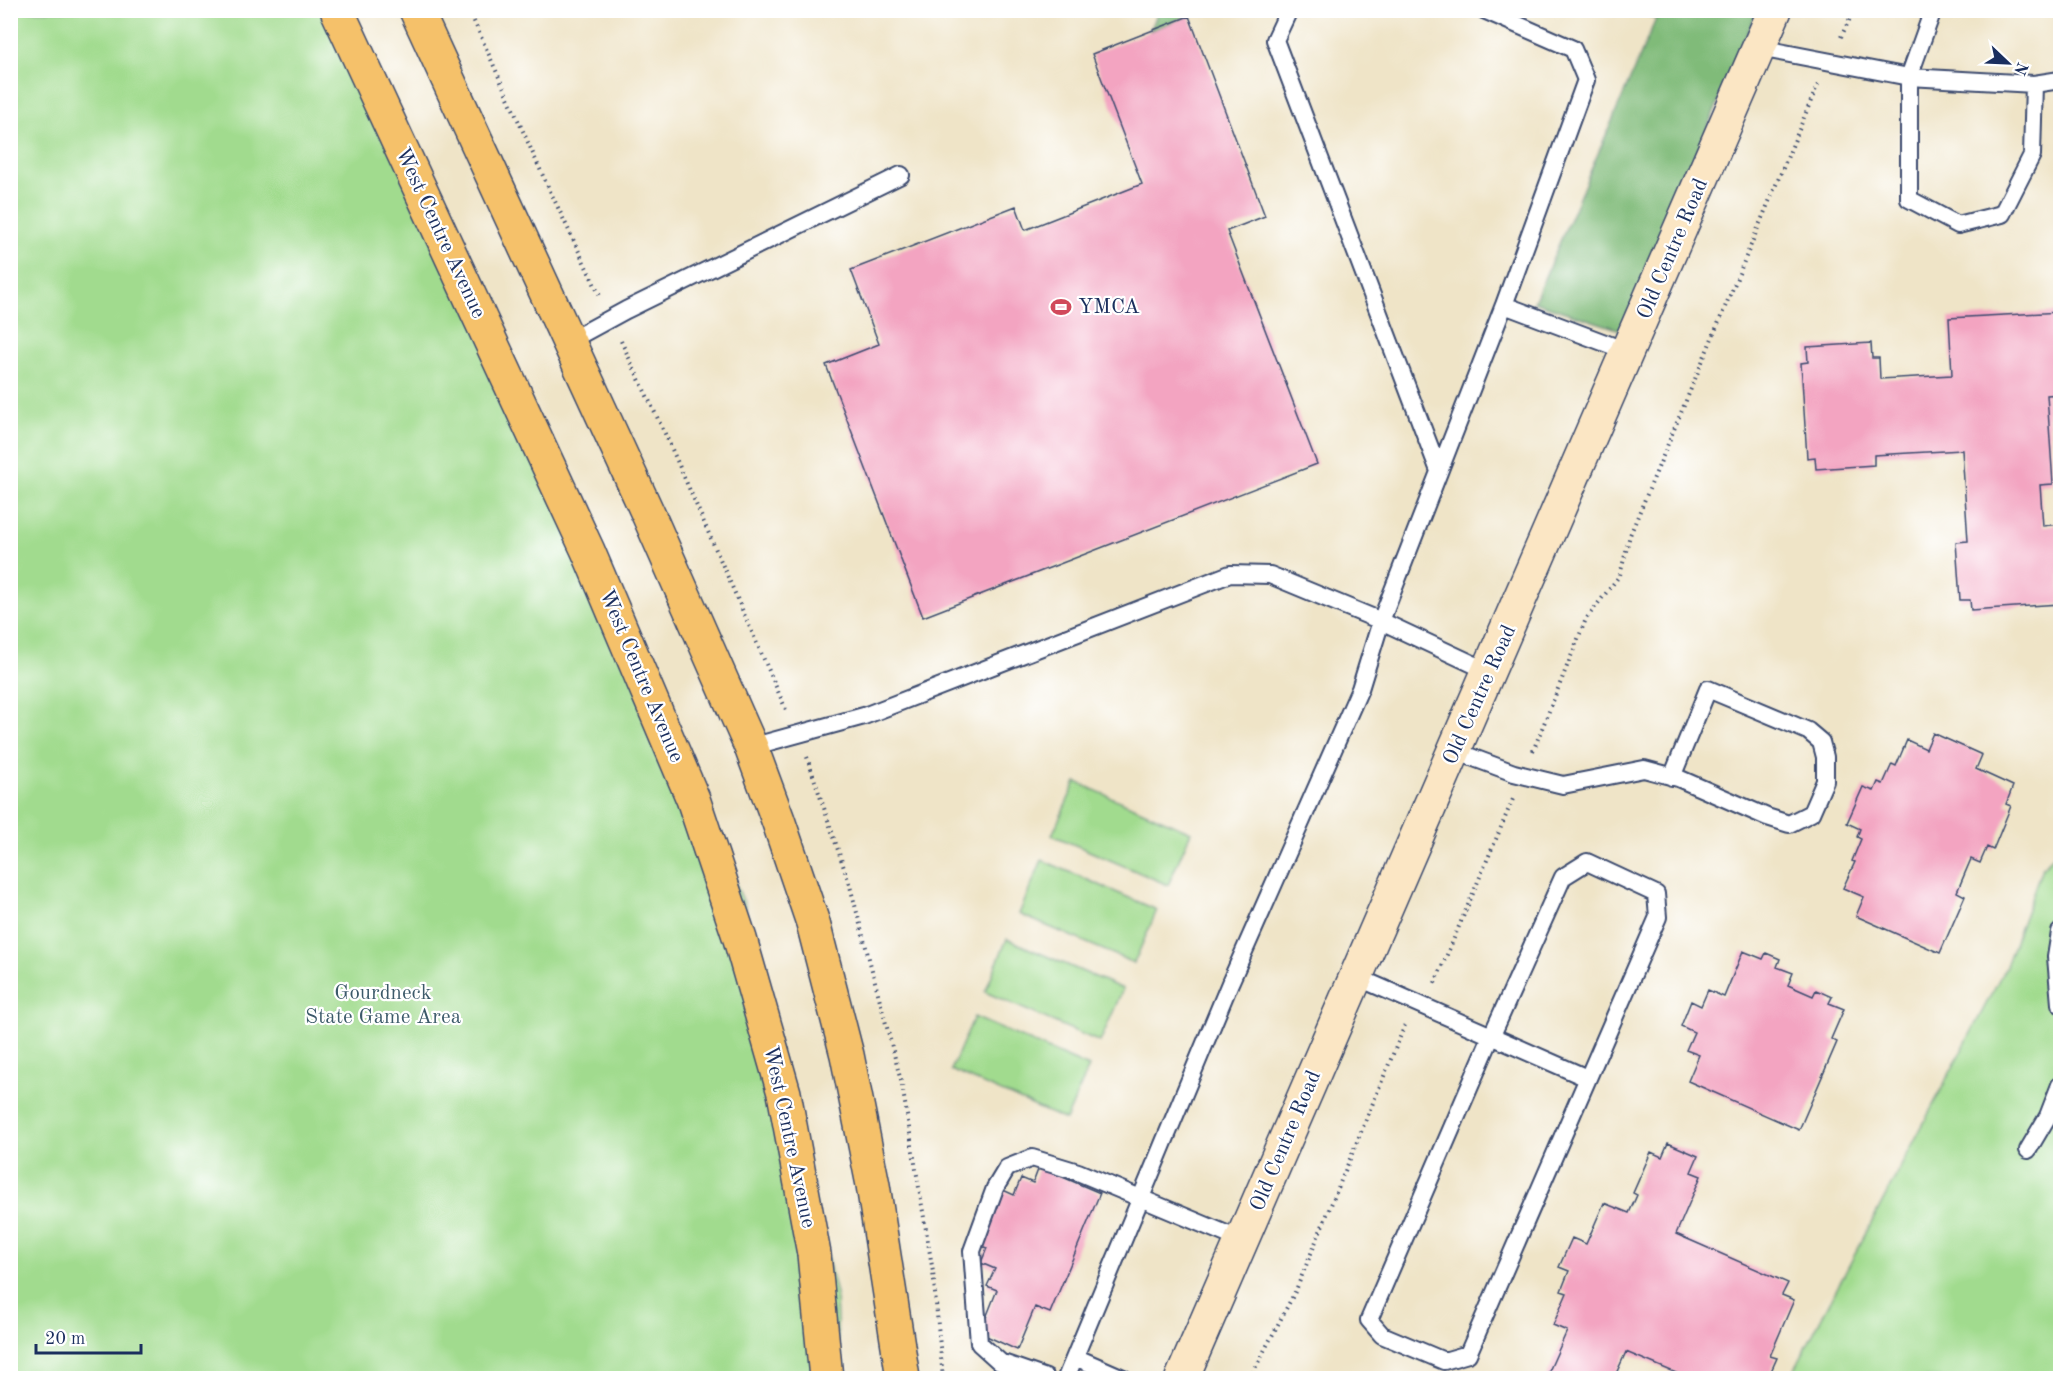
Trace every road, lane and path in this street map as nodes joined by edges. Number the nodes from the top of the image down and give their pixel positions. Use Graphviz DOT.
graph roads {
  1 [pos="337,10"];
  2 [pos="416,10"];
  3 [pos="1289,10"];
  4 [pos="1484,10"];
  5 [pos="1775,10"];
  6 [pos="1854,10"];
  7 [pos="1932,10"];
  8 [pos="1759,48"];
  9 [pos="1829,62"];
  10 [pos="1910,77"];
  11 [pos="2061,80"];
  12 [pos="2034,84"];
  13 [pos="901,175"];
  14 [pos="1504,305"];
  15 [pos="568,341"];
  16 [pos="1629,352"];
  17 [pos="1439,471"];
  18 [pos="1380,621"];
  19 [pos="1490,672"];
  20 [pos="751,747"];
  21 [pos="1455,751"];
  22 [pos="1523,775"];
  23 [pos="1672,777"];
  24 [pos="2061,932"];
  25 [pos="1357,977"];
  26 [pos="1415,1002"];
  27 [pos="2061,1004"];
  28 [pos="1492,1035"];
  29 [pos="1587,1078"];
  30 [pos="2061,1085"];
  31 [pos="2028,1150"];
  32 [pos="1142,1198"];
  33 [pos="1243,1241"];
  34 [pos="1075,1357"];
  35 [pos="826,1378"];
  36 [pos="903,1378"];
  37 [pos="1046,1378"];
  38 [pos="1066,1378"];
  39 [pos="1123,1378"];
  40 [pos="1182,1378"];
  41 [pos="1250,1378"];
  1 -- 35 [label="main road, West Centre Avenue"];
  2 -- 15 [label="main road"];
  3 -- 17 [label="lane"];
  4 -- 14 [label="lane"];
  5 -- 8 [label="street, Old Centre Road"];
  6 -- 9 [label="path"];
  7 -- 10 [label="lane"];
  8 -- 9 [label="lane"];
  8 -- 16 [label="street, Old Centre Road"];
  9 -- 10 [label="lane"];
  9 -- 22 [label="path"];
  10 -- 12 [label="lane"];
  10 -- 12 [label="lane"];
  11 -- 12 [label="lane"];
  13 -- 15 [label="lane"];
  14 -- 16 [label="lane"];
  14 -- 17 [label="lane"];
  15 -- 20 [label="main road"];
  16 -- 19 [label="street, Old Centre Road"];
  17 -- 18 [label="lane"];
  18 -- 19 [label="lane"];
  18 -- 20 [label="lane"];
  18 -- 32 [label="lane"];
  19 -- 21 [label="street, Old Centre Road"];
  20 -- 36 [label="main road"];
  21 -- 22 [label="lane"];
  21 -- 25 [label="street, Old Centre Road"];
  22 -- 23 [label="lane"];
  22 -- 26 [label="path"];
  23 -- 23 [label="lane"];
  24 -- 27 [label="lane"];
  25 -- 26 [label="lane"];
  25 -- 33 [label="street, Old Centre Road"];
  26 -- 28 [label="lane"];
  26 -- 41 [label="path"];
  28 -- 29 [label="lane"];
  28 -- 29 [label="lane"];
  28 -- 29 [label="lane"];
  30 -- 31 [label="lane"];
  32 -- 33 [label="lane"];
  32 -- 34 [label="lane"];
  32 -- 37 [label="lane"];
  33 -- 40 [label="street, Old Centre Road"];
  34 -- 38 [label="lane"];
  34 -- 39 [label="lane"];
}
